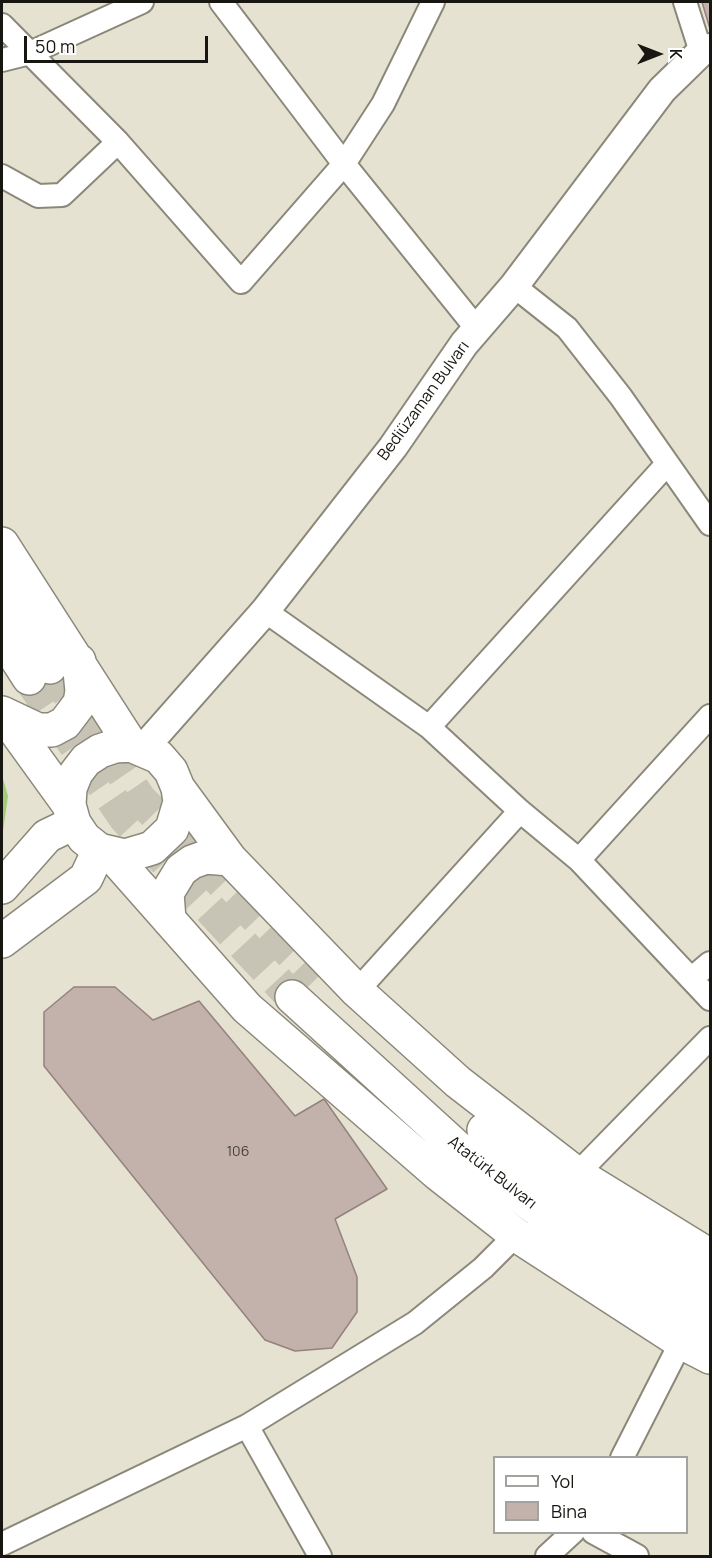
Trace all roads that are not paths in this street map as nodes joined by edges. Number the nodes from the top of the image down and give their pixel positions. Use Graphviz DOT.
graph roads {
  1 [pos="142,2"];
  2 [pos="221,2"];
  3 [pos="433,2"];
  4 [pos="685,2"];
  5 [pos="2,25"];
  6 [pos="706,50"];
  7 [pos="30,53"];
  8 [pos="2,60"];
  9 [pos="118,142"];
  10 [pos="344,164"];
  11 [pos="2,176"];
  12 [pos="514,286"];
  13 [pos="477,328"];
  14 [pos="667,464"];
  15 [pos="711,524"];
  16 [pos="2,544"];
  17 [pos="2,590"];
  18 [pos="265,611"];
  19 [pos="2,636"];
  20 [pos="53,669"];
  21 [pos="2,712"];
  22 [pos="711,716"];
  23 [pos="429,727"];
  24 [pos="137,747"];
  25 [pos="178,788"];
  26 [pos="520,811"];
  27 [pos="71,814"];
  28 [pos="105,852"];
  29 [pos="230,859"];
  30 [pos="579,860"];
  31 [pos="2,887"];
  32 [pos="169,920"];
  33 [pos="2,941"];
  34 [pos="711,963"];
  35 [pos="691,979"];
  36 [pos="357,991"];
  37 [pos="711,999"];
  38 [pos="711,1038"];
  39 [pos="577,1174"];
  40 [pos="516,1235"];
  41 [pos="711,1256"];
  42 [pos="711,1290"];
  43 [pos="711,1325"];
  44 [pos="681,1342"];
  45 [pos="711,1357"];
  46 [pos="247,1426"];
  47 [pos="623,1456"];
  48 [pos="572,1534"];
  49 [pos="595,1534"];
  50 [pos="2,1544"];
  51 [pos="320,1557"];
  52 [pos="547,1557"];
  53 [pos="637,1557"];
  1 -- 7 [label="street"];
  2 -- 10 [label="street"];
  3 -- 10 [label="street"];
  4 -- 6 [label="street"];
  5 -- 7 [label="street"];
  6 -- 12 [label="street, Bediüzaman Bulvarı"];
  7 -- 8 [label="street"];
  7 -- 9 [label="street"];
  9 -- 10 [label="street"];
  9 -- 11 [label="street"];
  10 -- 13 [label="street"];
  12 -- 13 [label="street, Bediüzaman Bulvarı"];
  12 -- 14 [label="street"];
  13 -- 18 [label="street, Bediüzaman Bulvarı"];
  14 -- 15 [label="street"];
  14 -- 23 [label="street"];
  16 -- 20 [label="main road"];
  17 -- 20 [label="main road"];
  18 -- 23 [label="street"];
  18 -- 24 [label="street, Bediüzaman Bulvarı"];
  19 -- 20 [label="main road"];
  20 -- 21 [label="main road"];
  20 -- 24 [label="main road"];
  21 -- 27 [label="main road"];
  22 -- 30 [label="street"];
  23 -- 26 [label="street"];
  24 -- 25 [label="main road"];
  24 -- 27 [label="main road"];
  25 -- 28 [label="main road"];
  25 -- 29 [label="main road"];
  26 -- 30 [label="street"];
  26 -- 36 [label="street"];
  27 -- 28 [label="main road"];
  27 -- 31 [label="main road"];
  28 -- 32 [label="main road"];
  28 -- 33 [label="main road"];
  29 -- 32 [label="main road"];
  29 -- 36 [label="main road"];
  30 -- 35 [label="street"];
  32 -- 40 [label="main road"];
  34 -- 35 [label="street"];
  35 -- 37 [label="street"];
  36 -- 39 [label="main road"];
  38 -- 39 [label="street"];
  39 -- 41 [label="main road"];
  40 -- 44 [label="main road"];
  40 -- 46 [label="street"];
  42 -- 43 [label="main road, Atatürk Bulvarı"];
  44 -- 45 [label="main road"];
  44 -- 47 [label="street"];
  46 -- 50 [label="street"];
  46 -- 51 [label="street"];
  48 -- 52 [label="street"];
  49 -- 53 [label="street"];
}
